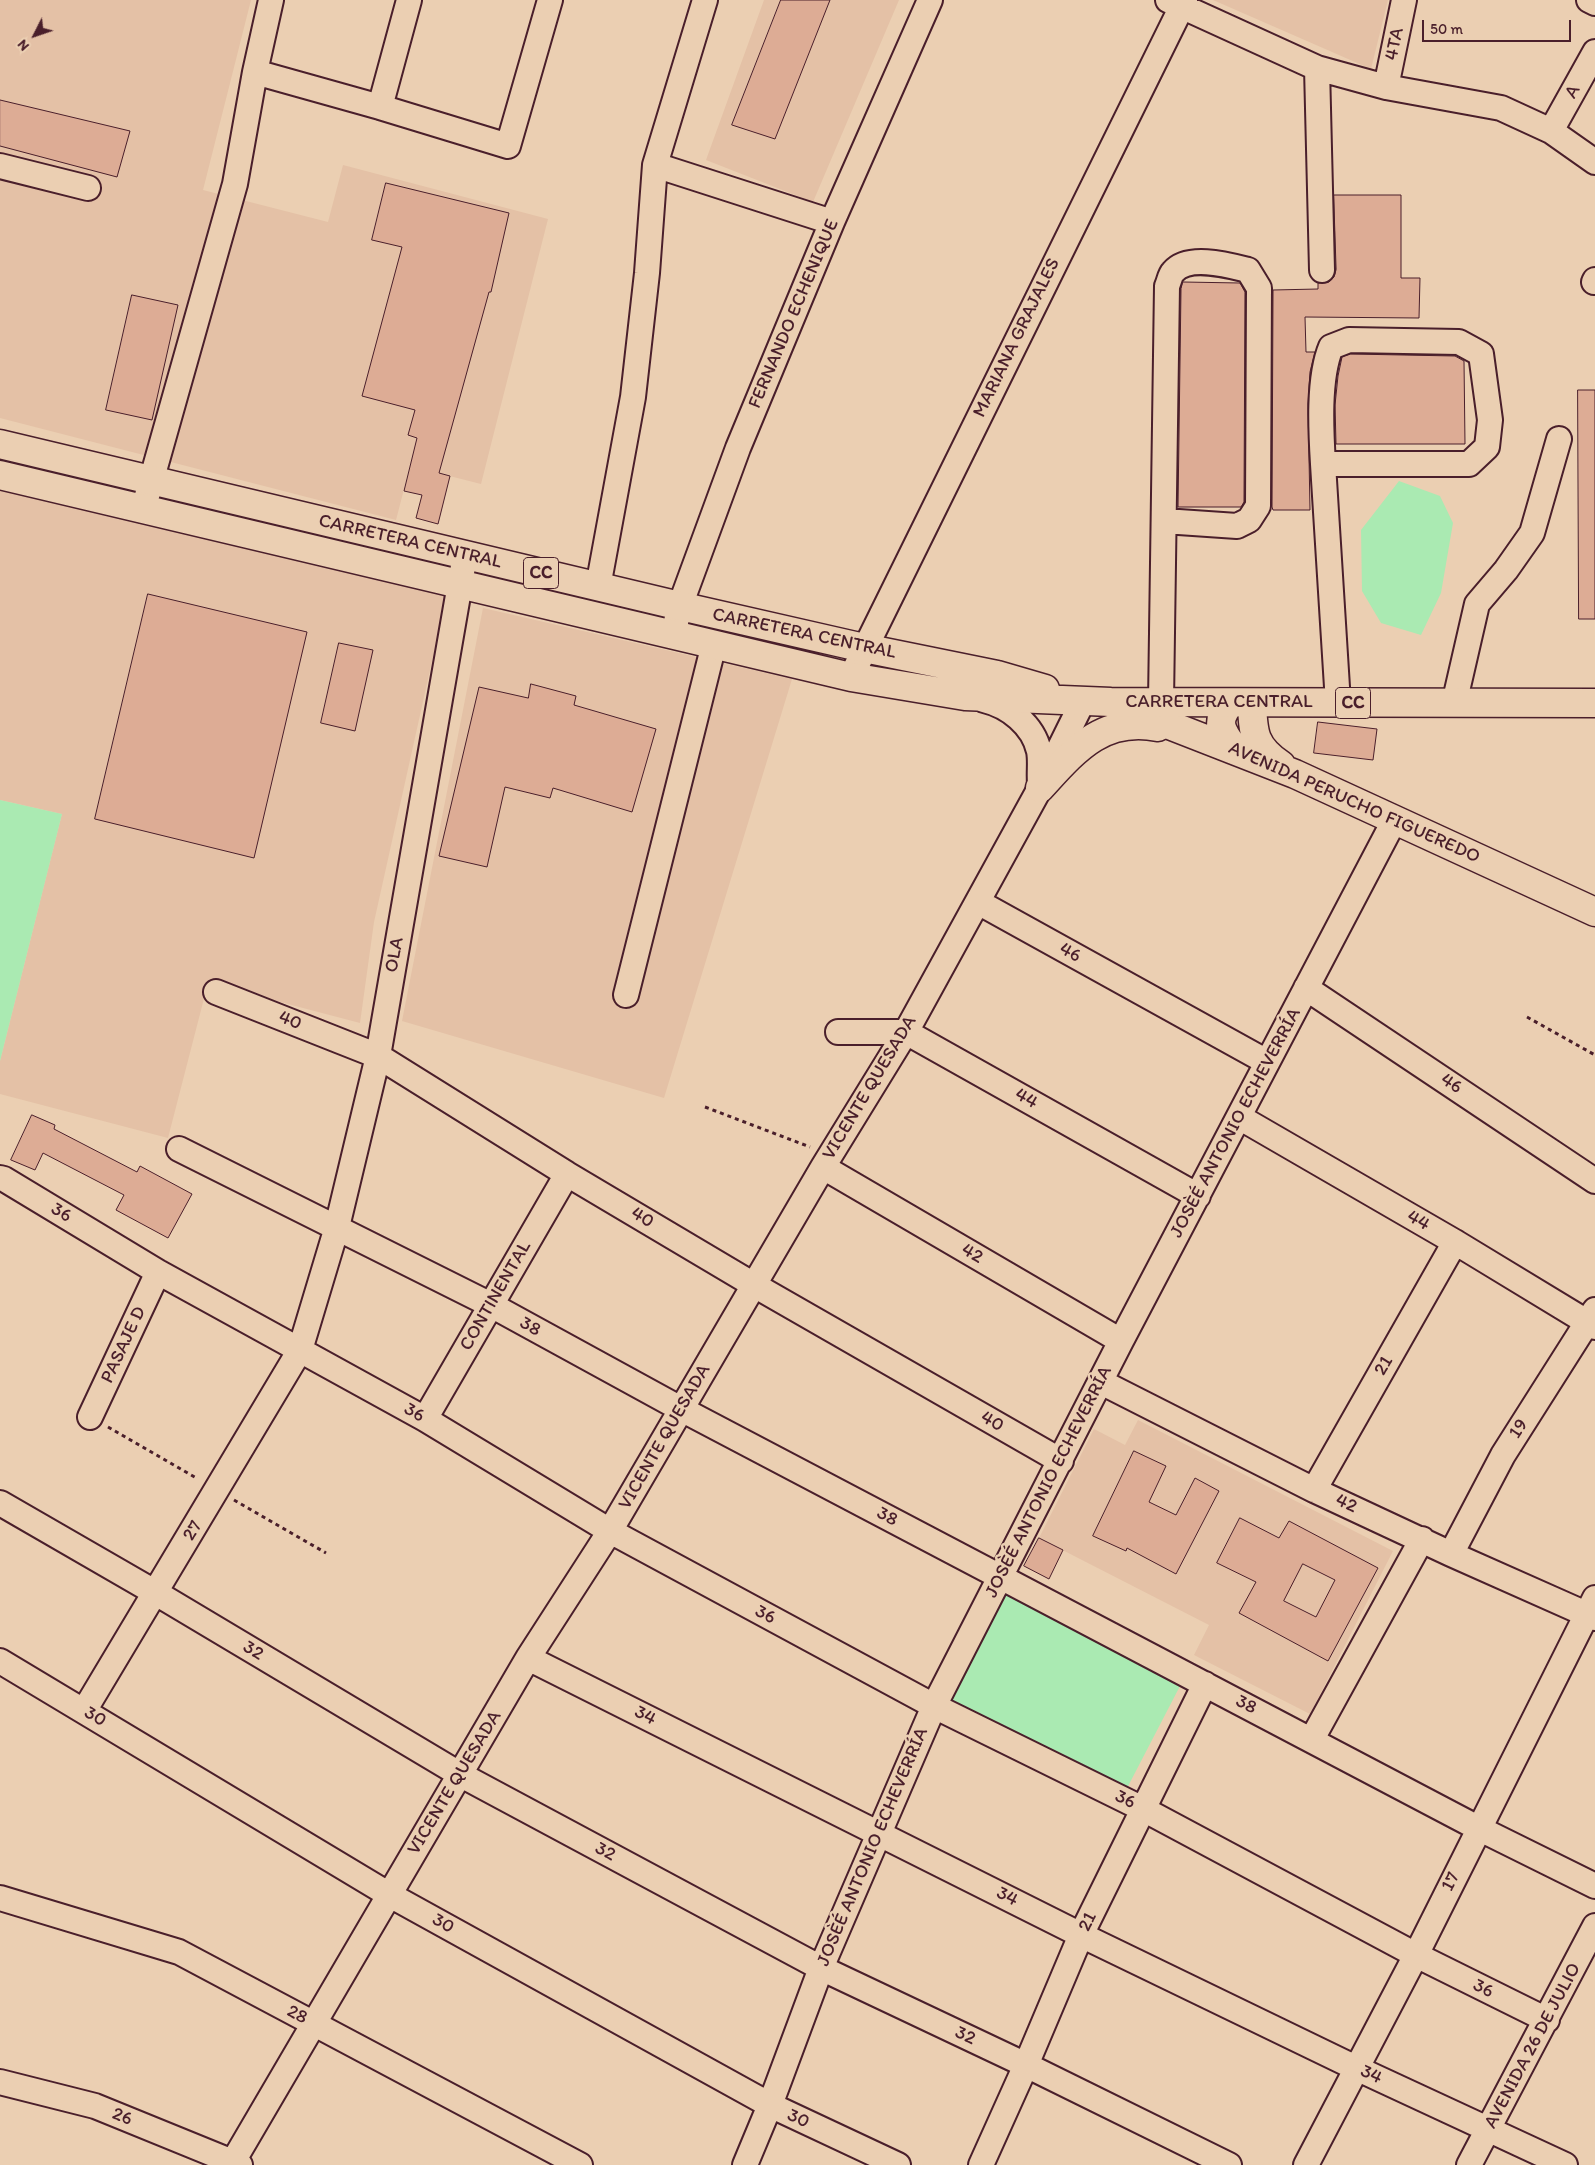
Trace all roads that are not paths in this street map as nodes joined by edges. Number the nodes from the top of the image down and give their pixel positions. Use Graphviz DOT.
graph roads {
  1 [pos="271,0"];
  2 [pos="410,0"];
  3 [pos="550,0"];
  4 [pos="705,0"];
  5 [pos="930,0"];
  6 [pos="1404,0"];
  7 [pos="1589,0"];
  8 [pos="1178,2"];
  9 [pos="1595,3"];
  10 [pos="1595,52"];
  11 [pos="1317,68"];
  12 [pos="255,72"];
  13 [pos="1386,87"];
  14 [pos="380,107"];
  15 [pos="1551,131"];
  16 [pos="1595,162"];
  17 [pos="655,165"];
  18 [pos="0,166"];
  19 [pos="88,188"];
  20 [pos="832,222"];
  21 [pos="1322,270"];
  22 [pos="1559,438"];
  23 [pos="0,444"];
  24 [pos="1323,464"];
  25 [pos="0,475"];
  26 [pos="151,481"];
  27 [pos="143,510"];
  28 [pos="1164,521"];
  29 [pos="465,555"];
  30 [pos="459,584"];
  31 [pos="598,587"];
  32 [pos="680,606"];
  33 [pos="673,634"];
  34 [pos="714,644"];
  35 [pos="864,648"];
  36 [pos="851,677"];
  37 [pos="965,696"];
  38 [pos="1083,700"];
  39 [pos="1111,702"];
  40 [pos="1161,702"];
  41 [pos="1241,703"];
  42 [pos="1338,703"];
  43 [pos="1595,703"];
  44 [pos="1454,704"];
  45 [pos="1192,733"];
  46 [pos="1235,750"];
  47 [pos="1295,774"];
  48 [pos="1040,788"];
  49 [pos="1395,818"];
  50 [pos="978,902"];
  51 [pos="1595,912"];
  52 [pos="1306,988"];
  53 [pos="216,992"];
  54 [pos="626,995"];
  55 [pos="838,1032"];
  56 [pos="906,1032"];
  57 [pos="378,1056"];
  58 [pos="1267,1062"];
  59 [pos="1239,1117"];
  60 [pos="179,1149"];
  61 [pos="827,1161"];
  62 [pos="567,1174"];
  63 [pos="0,1178"];
  64 [pos="1595,1181"];
  65 [pos="1198,1196"];
  66 [pos="337,1227"];
  67 [pos="1455,1242"];
  68 [pos="158,1272"];
  69 [pos="754,1285"];
  70 [pos="490,1305"];
  71 [pos="1592,1319"];
  72 [pos="1122,1341"];
  73 [pos="300,1350"];
  74 [pos="1101,1382"];
  75 [pos="681,1409"];
  76 [pos="90,1417"];
  77 [pos="425,1419"];
  78 [pos="1061,1461"];
  79 [pos="1314,1490"];
  80 [pos="0,1503"];
  81 [pos="610,1531"];
  82 [pos="1422,1539"];
  83 [pos="1451,1554"];
  84 [pos="1000,1576"];
  85 [pos="156,1593"];
  86 [pos="1592,1610"];
  87 [pos="528,1658"];
  88 [pos="0,1661"];
  89 [pos="1205,1684"];
  90 [pos="934,1706"];
  91 [pos="84,1711"];
  92 [pos="1312,1739"];
  93 [pos="461,1775"];
  94 [pos="1142,1809"];
  95 [pos="1478,1828"];
  96 [pos="878,1833"];
  97 [pos="1595,1886"];
  98 [pos="388,1894"];
  99 [pos="0,1898"];
  100 [pos="1595,1926"];
  101 [pos="1081,1935"];
  102 [pos="1416,1955"];
  103 [pos="820,1968"];
  104 [pos="1547,2020"];
  105 [pos="314,2024"];
  106 [pos="1026,2065"];
  107 [pos="1356,2068"];
  108 [pos="0,2082"];
  109 [pos="770,2105"];
  110 [pos="1488,2131"];
  111 [pos="235,2164"];
  112 [pos="580,2165"];
  113 [pos="745,2165"];
  114 [pos="898,2165"];
  115 [pos="981,2165"];
  116 [pos="1229,2165"];
  117 [pos="1306,2165"];
  118 [pos="1469,2165"];
  119 [pos="1565,2165"];
  1 -- 12 [label="street"];
  2 -- 14 [label="street"];
  3 -- 14 [label="street"];
  4 -- 17 [label="street"];
  5 -- 20 [label="street, FERNANDO ECHENIQUE"];
  6 -- 13 [label="street, 4TA"];
  7 -- 9 [label="street"];
  8 -- 11 [label="street"];
  8 -- 35 [label="street, MARIANA GRAJALES"];
  10 -- 15 [label="street, A"];
  11 -- 13 [label="street"];
  11 -- 21 [label="street"];
  12 -- 14 [label="street"];
  12 -- 26 [label="street"];
  13 -- 15 [label="street"];
  15 -- 16 [label="street"];
  17 -- 20 [label="street"];
  17 -- 31 [label="street"];
  18 -- 19 [label="street"];
  20 -- 32 [label="street, FERNANDO ECHENIQUE"];
  22 -- 44 [label="street"];
  23 -- 26 [label="main road, CARRETERA CENTRAL / CC"];
  24 -- 24 [label="street"];
  24 -- 42 [label="street"];
  25 -- 27 [label="main road, CARRETERA CENTRAL / CC"];
  26 -- 27 [label="street"];
  26 -- 29 [label="main road, CARRETERA CENTRAL / CC"];
  27 -- 30 [label="main road, CARRETERA CENTRAL / CC"];
  28 -- 28 [label="street"];
  28 -- 40 [label="street"];
  29 -- 30 [label="street, OLA"];
  29 -- 31 [label="main road, CARRETERA CENTRAL / CC"];
  30 -- 33 [label="main road, CARRETERA CENTRAL / CC"];
  30 -- 57 [label="street, OLA"];
  31 -- 32 [label="main road, CARRETERA CENTRAL / CC"];
  32 -- 33 [label="street, FERNANDO ECHENIQUE"];
  32 -- 35 [label="main road, CARRETERA CENTRAL / CC"];
  33 -- 34 [label="main road, CARRETERA CENTRAL / CC"];
  34 -- 36 [label="main road, CARRETERA CENTRAL / CC"];
  34 -- 54 [label="street"];
  35 -- 36 [label="street, MARIANA GRAJALES"];
  35 -- 38 [label="main road, CARRETERA CENTRAL / CC"];
  36 -- 37 [label="main road, CARRETERA CENTRAL / CC"];
  37 -- 38 [label="main road, CARRETERA CENTRAL / CC"];
  37 -- 48 [label="street"];
  38 -- 39 [label="main road, CARRETERA CENTRAL / CC"];
  38 -- 48 [label="street, VICENTE QUESADA"];
  39 -- 40 [label="main road, CARRETERA CENTRAL / CC"];
  39 -- 45 [label="main road, AVENIDA PERUCHO FIGUEREDO"];
  40 -- 41 [label="main road, CARRETERA CENTRAL / CC"];
  41 -- 42 [label="main road, CARRETERA CENTRAL / CC"];
  41 -- 46 [label="main road"];
  41 -- 47 [label="main road"];
  42 -- 44 [label="main road, CARRETERA CENTRAL / CC"];
  43 -- 44 [label="main road, CARRETERA CENTRAL / CC"];
  45 -- 46 [label="main road, AVENIDA PERUCHO FIGUEREDO"];
  45 -- 48 [label="main road"];
  46 -- 47 [label="main road, AVENIDA PERUCHO FIGUEREDO"];
  47 -- 49 [label="main road, AVENIDA PERUCHO FIGUEREDO"];
  48 -- 50 [label="street, VICENTE QUESADA"];
  49 -- 51 [label="main road, AVENIDA PERUCHO FIGUEREDO"];
  49 -- 52 [label="street, JOSÈÉ ANTONIO ECHEVERRÍA"];
  50 -- 56 [label="street, VICENTE QUESADA"];
  50 -- 58 [label="street, 46"];
  52 -- 58 [label="street, JOSÈÉ ANTONIO ECHEVERRÍA"];
  52 -- 64 [label="street, 46"];
  53 -- 57 [label="street, 40"];
  55 -- 56 [label="street"];
  56 -- 61 [label="street, VICENTE QUESADA"];
  56 -- 65 [label="street, 44"];
  57 -- 62 [label="street, 40"];
  57 -- 66 [label="street, OLA"];
  58 -- 59 [label="street, JOSÈÉ ANTONIO ECHEVERRÍA"];
  59 -- 65 [label="street, JOSÈÉ ANTONIO ECHEVERRÍA"];
  59 -- 67 [label="street, 44"];
  60 -- 66 [label="street, 38"];
  61 -- 69 [label="street, VICENTE QUESADA"];
  61 -- 72 [label="street, 42"];
  62 -- 69 [label="street, 40"];
  62 -- 70 [label="street, CONTINENTAL"];
  63 -- 68 [label="street, 36"];
  65 -- 72 [label="street, JOSÈÉ ANTONIO ECHEVERRÍA"];
  66 -- 70 [label="street, 38"];
  66 -- 73 [label="street, OLA"];
  67 -- 71 [label="street, 44"];
  67 -- 79 [label="street, 21"];
  68 -- 73 [label="street, 36"];
  68 -- 76 [label="street, PASAJE D"];
  69 -- 75 [label="street, VICENTE QUESADA"];
  69 -- 78 [label="street, 40"];
  70 -- 75 [label="street, 38"];
  70 -- 77 [label="street, CONTINENTAL"];
  71 -- 83 [label="street, 19"];
  72 -- 74 [label="street, JOSÈÉ ANTONIO ECHEVERRÍA"];
  73 -- 77 [label="street, 36"];
  73 -- 85 [label="street, 27"];
  74 -- 78 [label="street, JOSÈÉ ANTONIO ECHEVERRÍA"];
  74 -- 79 [label="street, 42"];
  75 -- 81 [label="street, VICENTE QUESADA"];
  75 -- 84 [label="street, 38"];
  77 -- 81 [label="street, 36"];
  78 -- 84 [label="street, JOSÈÉ ANTONIO ECHEVERRÍA"];
  79 -- 82 [label="street, 42"];
  80 -- 85 [label="street, 32"];
  81 -- 87 [label="street, VICENTE QUESADA"];
  81 -- 90 [label="street, 36"];
  82 -- 83 [label="street, 42"];
  82 -- 92 [label="street"];
  83 -- 86 [label="street, 42"];
  84 -- 89 [label="street, 38"];
  84 -- 90 [label="street, JOSÈÉ ANTONIO ECHEVERRÍA"];
  85 -- 91 [label="street, 27"];
  85 -- 93 [label="street, 32"];
  86 -- 95 [label="street, 17"];
  87 -- 93 [label="street, VICENTE QUESADA"];
  87 -- 96 [label="street, 34"];
  88 -- 91 [label="street, 30"];
  89 -- 92 [label="street, 38"];
  89 -- 94 [label="street, 21"];
  90 -- 94 [label="street, 36"];
  90 -- 96 [label="street, JOSÈÉ ANTONIO ECHEVERRÍA"];
  91 -- 98 [label="street, 30"];
  92 -- 95 [label="street, 38"];
  93 -- 98 [label="street, VICENTE QUESADA"];
  93 -- 103 [label="street, 32"];
  94 -- 101 [label="street, 21"];
  94 -- 102 [label="street, 36"];
  95 -- 97 [label="street, 38"];
  95 -- 102 [label="street, 17"];
  96 -- 101 [label="street, 34"];
  96 -- 103 [label="street, JOSÈÉ ANTONIO ECHEVERRÍA"];
  98 -- 105 [label="street, VICENTE QUESADA"];
  98 -- 109 [label="street, 30"];
  99 -- 105 [label="street, 28"];
  100 -- 104 [label="street, AVENIDA 26 DE JULIO"];
  101 -- 106 [label="street, 21"];
  101 -- 107 [label="street, 34"];
  102 -- 104 [label="street, 36"];
  102 -- 107 [label="street, 17"];
  103 -- 106 [label="street, 32"];
  103 -- 109 [label="street, JOSÈÉ ANTONIO ECHEVERRÍA"];
  104 -- 110 [label="street, AVENIDA 26 DE JULIO"];
  105 -- 111 [label="street, VICENTE QUESADA"];
  105 -- 112 [label="street, 28"];
  106 -- 115 [label="street, 21"];
  106 -- 116 [label="street, 32"];
  107 -- 110 [label="street, 34"];
  107 -- 117 [label="street, 17"];
  108 -- 111 [label="street, 26"];
  109 -- 113 [label="street, JOSÈÉ ANTONIO ECHEVERRÍA"];
  109 -- 114 [label="street, 30"];
  110 -- 118 [label="street, AVENIDA 26 DE JULIO"];
  110 -- 119 [label="street"];
}
